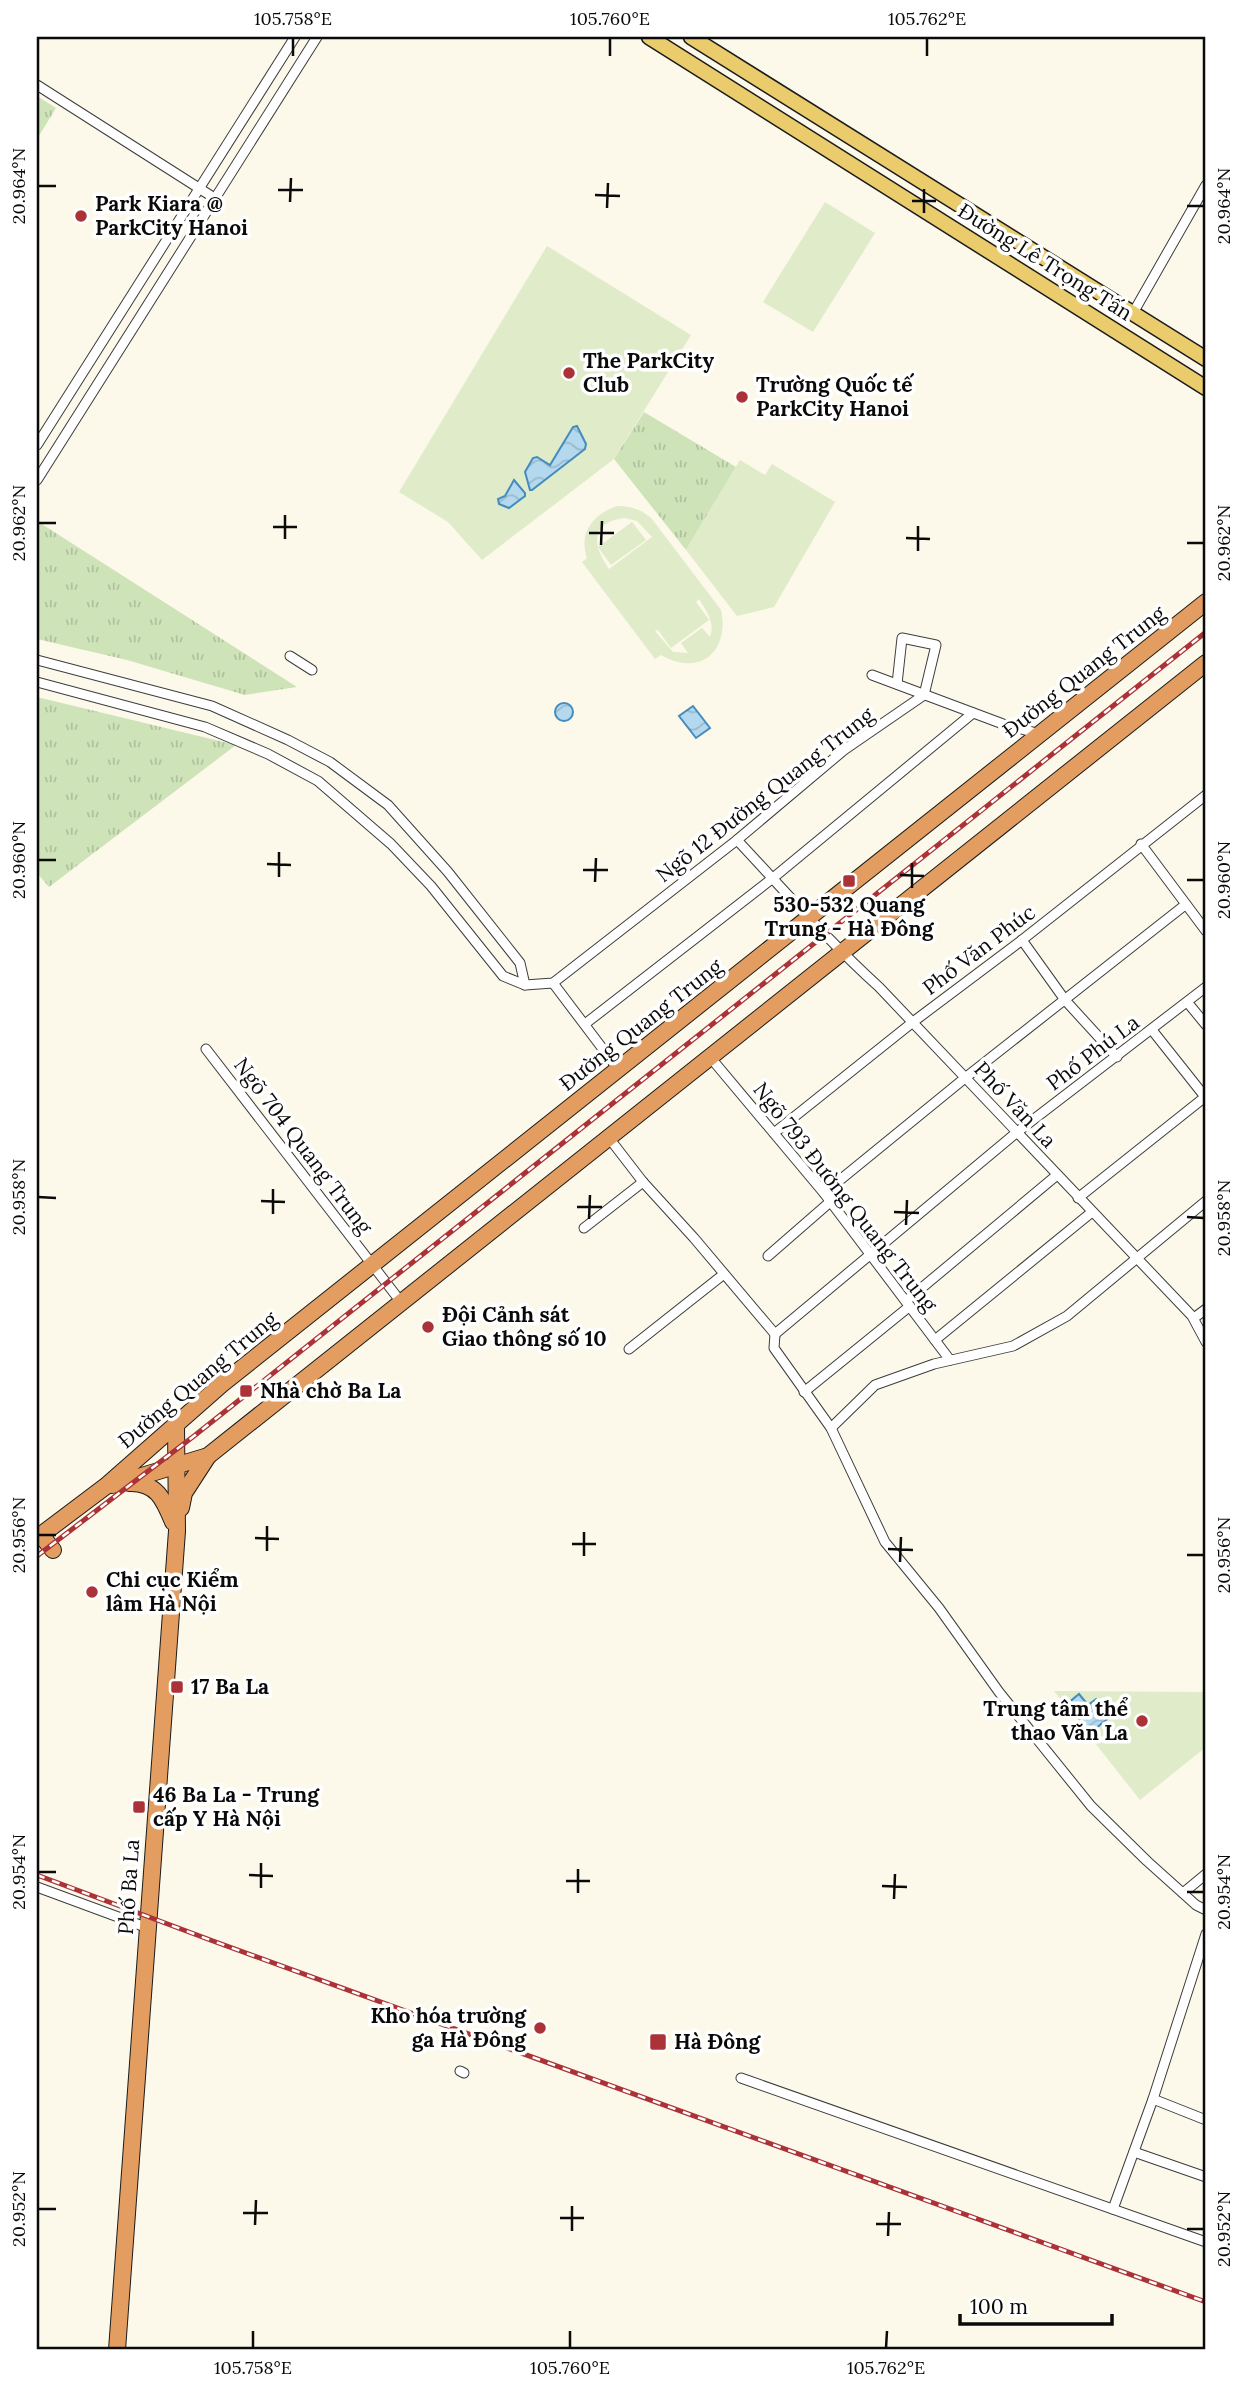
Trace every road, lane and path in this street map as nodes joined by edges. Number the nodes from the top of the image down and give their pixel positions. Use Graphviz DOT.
graph roads {
  1 [pos="295,37"];
  2 [pos="317,37"];
  3 [pos="649,37"];
  4 [pos="691,37"];
  5 [pos="37,85"];
  6 [pos="1206,185"];
  7 [pos="199,188"];
  8 [pos="216,199"];
  9 [pos="1133,313"];
  10 [pos="1206,359"];
  11 [pos="1206,388"];
  12 [pos="37,445"];
  13 [pos="37,480"];
  14 [pos="1206,602"];
  15 [pos="290,656"];
  16 [pos="37,660"];
  17 [pos="1206,663"];
  18 [pos="312,670"];
  19 [pos="872,675"];
  20 [pos="37,682"];
  21 [pos="897,684"];
  22 [pos="924,695"];
  23 [pos="972,713"];
  24 [pos="1040,734"];
  25 [pos="1206,795"];
  26 [pos="737,840"];
  27 [pos="1141,845"];
  28 [pos="773,878"];
  29 [pos="1185,905"];
  30 [pos="808,918"];
  31 [pos="1206,931"];
  32 [pos="1022,940"];
  33 [pos="841,953"];
  34 [pos="553,983"];
  35 [pos="526,985"];
  36 [pos="1206,988"];
  37 [pos="1065,1000"];
  38 [pos="1188,1003"];
  39 [pos="913,1022"];
  40 [pos="585,1024"];
  41 [pos="1206,1025"];
  42 [pos="1152,1030"];
  43 [pos="206,1049"];
  44 [pos="710,1057"];
  45 [pos="1117,1057"];
  46 [pos="618,1069"];
  47 [pos="965,1078"];
  48 [pos="1206,1098"];
  49 [pos="774,1133"];
  50 [pos="1016,1133"];
  51 [pos="609,1138"];
  52 [pos="1057,1175"];
  53 [pos="643,1182"];
  54 [pos="824,1193"];
  55 [pos="1078,1198"];
  56 [pos="1206,1201"];
  57 [pos="830,1202"];
  58 [pos="1092,1212"];
  59 [pos="584,1228"];
  60 [pos="871,1254"];
  61 [pos="768,1256"];
  62 [pos="1136,1258"];
  63 [pos="371,1265"];
  64 [pos="724,1274"];
  65 [pos="401,1303"];
  66 [pos="908,1303"];
  67 [pos="1206,1309"];
  68 [pos="1194,1318"];
  69 [pos="775,1334"];
  70 [pos="935,1340"];
  71 [pos="1206,1342"];
  72 [pos="629,1349"];
  73 [pos="950,1360"];
  74 [pos="804,1392"];
  75 [pos="176,1425"];
  76 [pos="831,1428"];
  77 [pos="208,1456"];
  78 [pos="175,1466"];
  79 [pos="106,1486"];
  80 [pos="177,1531"];
  81 [pos="39,1537"];
  82 [pos="52,1550"];
  83 [pos="1206,1874"];
  84 [pos="37,1887"];
  85 [pos="1183,1893"];
  86 [pos="1206,1910"];
  87 [pos="148,1928"];
  88 [pos="1206,1934"];
  89 [pos="741,2078"];
  90 [pos="1153,2099"];
  91 [pos="1206,2120"];
  92 [pos="1135,2152"];
  93 [pos="1206,2177"];
  94 [pos="1112,2209"];
  95 [pos="1206,2242"];
  96 [pos="117,2350"];
  1 -- 7 [label="street"];
  2 -- 8 [label="street"];
  3 -- 11 [label="main road, Đường Lê Trọng Tấn"];
  4 -- 9 [label="main road, Đường Lê Trọng Tấn"];
  5 -- 7 [label="street"];
  6 -- 9 [label="street"];
  7 -- 8 [label="street"];
  7 -- 12 [label="street"];
  8 -- 13 [label="street"];
  9 -- 10 [label="main road, Đường Lê Trọng Tấn"];
  14 -- 24 [label="highway, Đường Quang Trung"];
  15 -- 18 [label="street"];
  16 -- 35 [label="street"];
  17 -- 33 [label="highway, Đường Quang Trung"];
  19 -- 21 [label="street"];
  20 -- 35 [label="street"];
  21 -- 22 [label="street"];
  21 -- 22 [label="street"];
  22 -- 23 [label="street"];
  22 -- 26 [label="street, Ngõ 12 Đường Quang Trung"];
  23 -- 24 [label="street"];
  23 -- 28 [label="street"];
  24 -- 30 [label="highway, Đường Quang Trung"];
  25 -- 27 [label="street, Phố Văn Phúc"];
  26 -- 28 [label="street, Phố Văn La"];
  26 -- 34 [label="street, Ngõ 12 Đường Quang Trung"];
  27 -- 29 [label="street"];
  27 -- 32 [label="street, Phố Văn Phúc"];
  28 -- 30 [label="street, Phố Văn La"];
  28 -- 40 [label="street"];
  29 -- 31 [label="street"];
  29 -- 37 [label="street"];
  30 -- 33 [label="street, Phố Văn La"];
  30 -- 46 [label="highway, Đường Quang Trung"];
  32 -- 37 [label="street"];
  32 -- 39 [label="street, Phố Văn Phúc"];
  33 -- 39 [label="street, Phố Văn La"];
  33 -- 44 [label="highway, Đường Quang Trung"];
  34 -- 35 [label="street"];
  34 -- 40 [label="street"];
  36 -- 38 [label="street, Phố Phú La"];
  37 -- 45 [label="street"];
  37 -- 47 [label="street"];
  38 -- 41 [label="street"];
  38 -- 42 [label="street, Phố Phú La"];
  39 -- 47 [label="street, Phố Văn La"];
  39 -- 49 [label="street, Phố Văn Phúc"];
  40 -- 46 [label="street"];
  42 -- 45 [label="street, Phố Phú La"];
  42 -- 48 [label="street"];
  43 -- 63 [label="street, Ngõ 704 Quang Trung"];
  44 -- 49 [label="street, Ngõ 793 Đường Quang Trung"];
  44 -- 51 [label="highway, Đường Quang Trung"];
  45 -- 50 [label="street, Phố Phú La"];
  46 -- 63 [label="highway, Đường Quang Trung"];
  47 -- 50 [label="street, Phố Văn La"];
  47 -- 54 [label="street"];
  48 -- 55 [label="street"];
  49 -- 54 [label="street, Ngõ 793 Đường Quang Trung"];
  50 -- 52 [label="street, Phố Văn La"];
  50 -- 60 [label="street, Phố Phú La"];
  51 -- 53 [label="street"];
  51 -- 65 [label="highway, Đường Quang Trung"];
  52 -- 55 [label="street, Phố Văn La"];
  52 -- 66 [label="street"];
  53 -- 59 [label="street"];
  53 -- 64 [label="street"];
  54 -- 57 [label="street, Ngõ 793 Đường Quang Trung"];
  55 -- 58 [label="street, Phố Văn La"];
  56 -- 62 [label="street"];
  57 -- 60 [label="street, Ngõ 793 Đường Quang Trung"];
  57 -- 61 [label="street"];
  58 -- 62 [label="street, Phố Văn La"];
  58 -- 70 [label="street"];
  60 -- 66 [label="street, Ngõ 793 Đường Quang Trung"];
  60 -- 69 [label="street, Phố Phú La"];
  62 -- 68 [label="street, Phố Văn La"];
  62 -- 73 [label="street"];
  63 -- 65 [label="street, Ngõ 704 Quang Trung"];
  63 -- 75 [label="highway, Đường Quang Trung"];
  64 -- 69 [label="street"];
  64 -- 72 [label="street"];
  65 -- 77 [label="highway, Đường Quang Trung"];
  66 -- 70 [label="street, Ngõ 793 Đường Quang Trung"];
  66 -- 74 [label="street"];
  67 -- 68 [label="street"];
  68 -- 71 [label="street, Phố Văn La"];
  69 -- 74 [label="street"];
  70 -- 73 [label="street, Ngõ 793 Đường Quang Trung"];
  73 -- 76 [label="street"];
  74 -- 76 [label="street"];
  75 -- 78 [label="highway, Phố Ba La"];
  75 -- 79 [label="highway, Đường Quang Trung"];
  76 -- 85 [label="street"];
  77 -- 78 [label="highway, Đường Quang Trung"];
  77 -- 80 [label="highway"];
  78 -- 79 [label="highway, Đường Quang Trung"];
  78 -- 80 [label="highway, Phố Ba La"];
  79 -- 80 [label="highway"];
  79 -- 81 [label="highway, Đường Quang Trung"];
  80 -- 87 [label="highway, Phố Ba La"];
  81 -- 82 [label="highway"];
  83 -- 85 [label="street"];
  84 -- 87 [label="street"];
  85 -- 86 [label="street"];
  87 -- 96 [label="highway, Phố Ba La"];
  88 -- 90 [label="street"];
  89 -- 94 [label="street"];
  90 -- 91 [label="street"];
  90 -- 92 [label="street"];
  92 -- 93 [label="street"];
  92 -- 94 [label="street"];
  94 -- 95 [label="street"];
}
